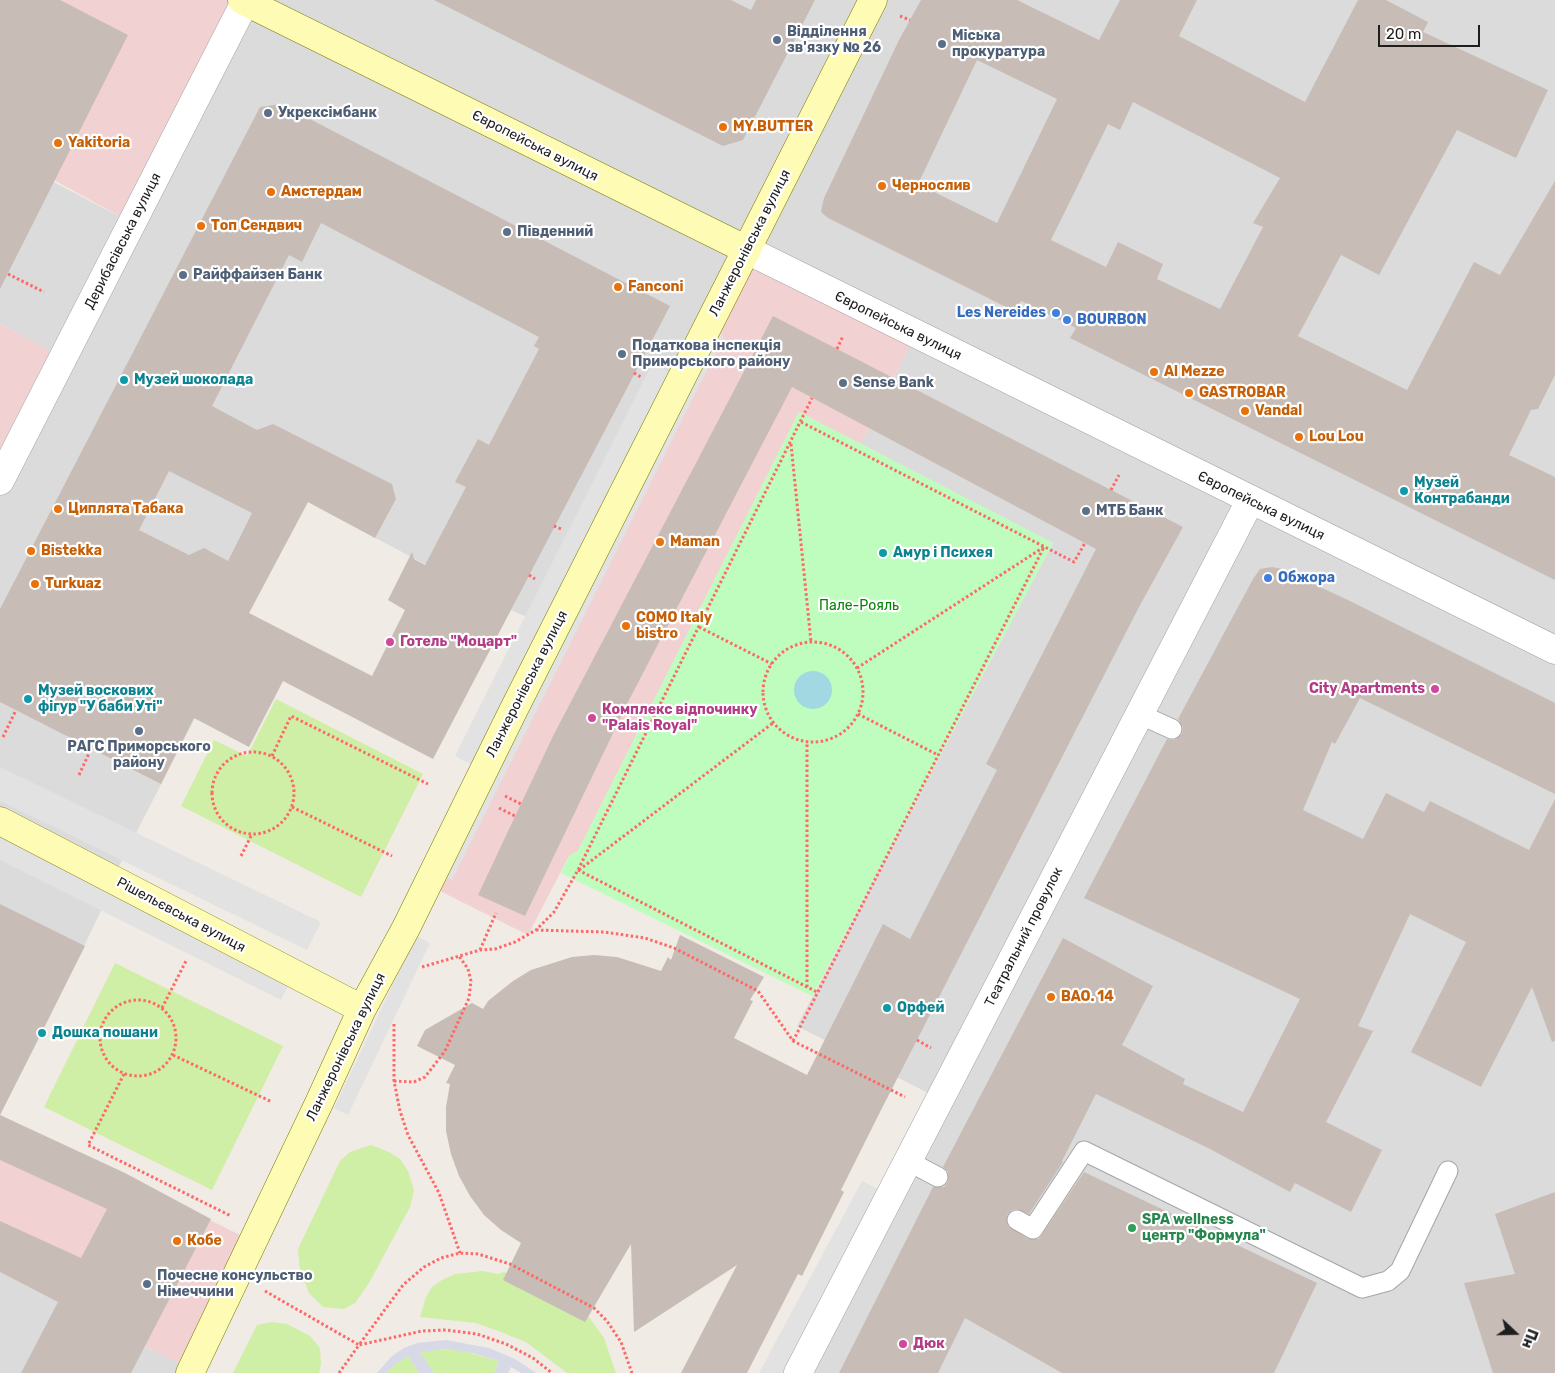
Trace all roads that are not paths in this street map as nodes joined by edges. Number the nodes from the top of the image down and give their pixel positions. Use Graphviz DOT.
graph roads {
  1 [pos="873,0"];
  2 [pos="244,1"];
  3 [pos="747,250"];
  4 [pos="0,481"];
  5 [pos="1250,501"];
  6 [pos="1555,650"];
  7 [pos="1139,714"];
  8 [pos="1172,729"];
  9 [pos="0,821"];
  10 [pos="362,1008"];
  11 [pos="908,1161"];
  12 [pos="1448,1171"];
  13 [pos="938,1177"];
  14 [pos="1017,1220"];
  15 [pos="190,1373"];
  16 [pos="798,1373"];
  1 -- 3 [label="street, Ланжеронівська вулиця"];
  2 -- 3 [label="street, Європейська вулиця"];
  2 -- 4 [label="street, Дерибасівська вулиця"];
  3 -- 5 [label="street, Європейська вулиця"];
  3 -- 10 [label="street, Ланжеронівська вулиця"];
  5 -- 6 [label="street, Європейська вулиця"];
  5 -- 7 [label="street, Театральний провулок"];
  7 -- 8 [label="lane"];
  7 -- 11 [label="street, Театральний провулок"];
  9 -- 10 [label="street, Рішельєвська вулиця"];
  10 -- 15 [label="street, Ланжеронівська вулиця"];
  11 -- 13 [label="lane"];
  11 -- 16 [label="street, Театральний провулок"];
  12 -- 14 [label="lane"];
}
